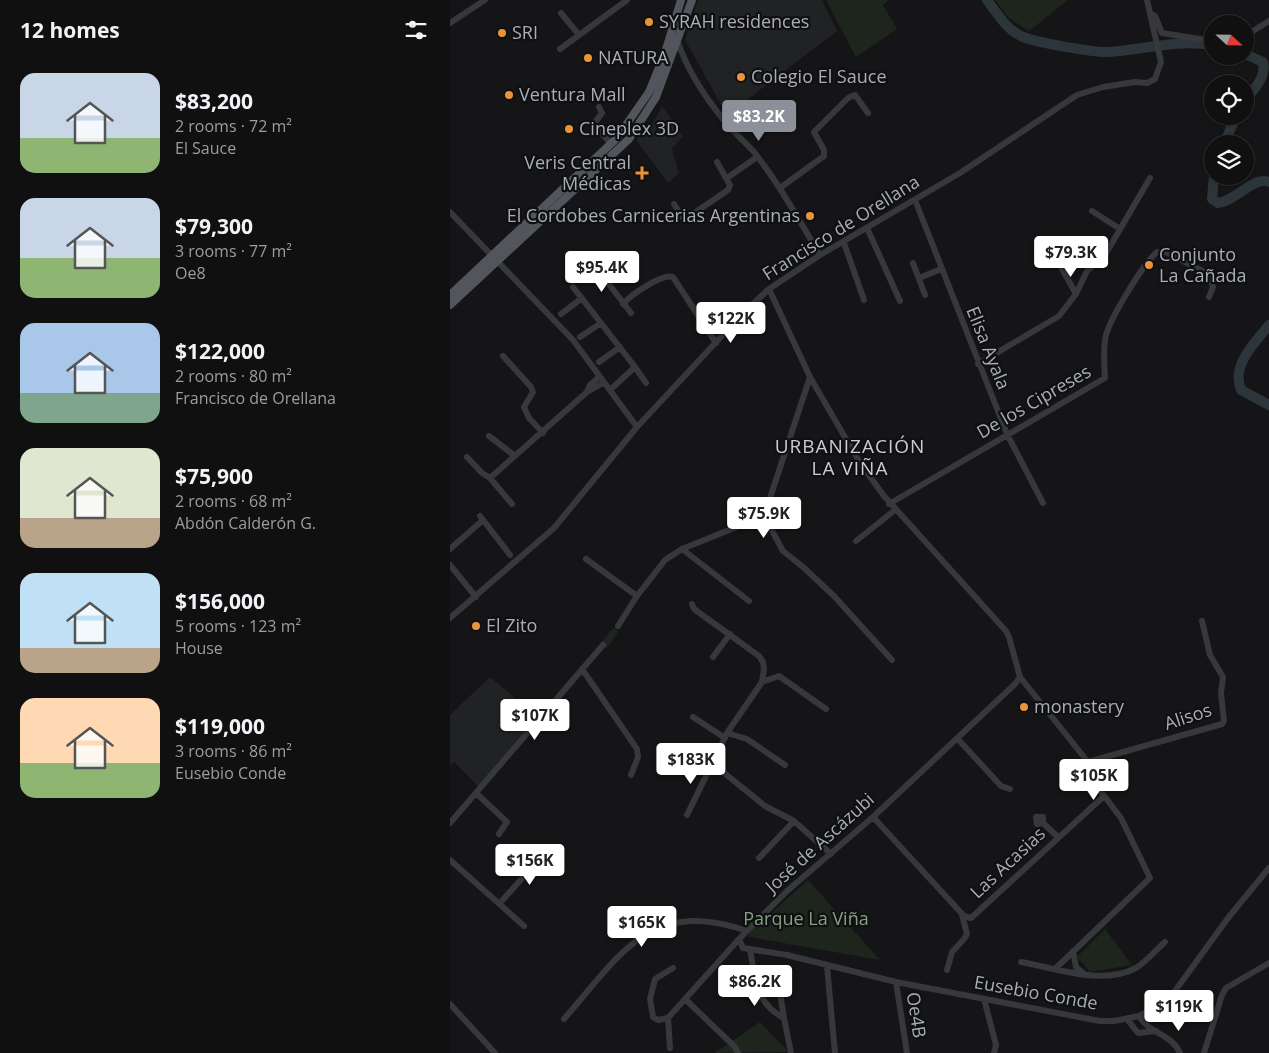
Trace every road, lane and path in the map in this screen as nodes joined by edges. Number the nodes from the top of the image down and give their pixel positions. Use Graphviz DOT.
graph roads {
  1 [pos="485,0"];
  2 [pos="627,0"];
  3 [pos="692,0"];
  4 [pos="1147,0"];
  5 [pos="680,2"];
  6 [pos="1150,12"];
  7 [pos="561,13"];
  8 [pos="1269,21"];
  9 [pos="450,23"];
  10 [pos="1254,30"];
  11 [pos="579,35"];
  12 [pos="677,40"];
  13 [pos="1204,40"];
  14 [pos="560,49"];
  15 [pos="599,108"];
  16 [pos="868,113"];
  17 [pos="611,144"];
  18 [pos="757,157"];
  19 [pos="716,162"];
  20 [pos="727,178"];
  21 [pos="1150,178"];
  22 [pos="780,188"];
  23 [pos="915,200"];
  24 [pos="674,204"];
  25 [pos="1092,211"];
  26 [pos="450,212"];
  27 [pos="867,228"];
  28 [pos="1120,228"];
  29 [pos="1049,241"];
  30 [pos="844,243"];
  31 [pos="820,255"];
  32 [pos="495,258"];
  33 [pos="913,263"];
  34 [pos="941,269"];
  35 [pos="599,271"];
  36 [pos="919,278"];
  37 [pos="573,287"];
  38 [pos="769,289"];
  39 [pos="1076,294"];
  40 [pos="450,295"];
  41 [pos="925,295"];
  42 [pos="1209,297"];
  43 [pos="582,298"];
  44 [pos="864,300"];
  45 [pos="900,300"];
  46 [pos="623,304"];
  47 [pos="450,306"];
  48 [pos="631,313"];
  49 [pos="561,314"];
  50 [pos="601,323"];
  51 [pos="580,337"];
  52 [pos="716,343"];
  53 [pos="620,347"];
  54 [pos="503,356"];
  55 [pos="599,362"];
  56 [pos="978,364"];
  57 [pos="635,367"];
  58 [pos="810,376"];
  59 [pos="601,380"];
  60 [pos="646,382"];
  61 [pos="610,390"];
  62 [pos="637,427"];
  63 [pos="543,433"];
  64 [pos="1007,434"];
  65 [pos="489,436"];
  66 [pos="515,456"];
  67 [pos="467,457"];
  68 [pos="490,478"];
  69 [pos="1043,503"];
  70 [pos="512,504"];
  71 [pos="889,504"];
  72 [pos="895,510"];
  73 [pos="764,516"];
  74 [pos="856,540"];
  75 [pos="450,549"];
  76 [pos="682,549"];
  77 [pos="510,555"];
  78 [pos="586,559"];
  79 [pos="450,565"];
  80 [pos="637,596"];
  81 [pos="476,597"];
  82 [pos="749,601"];
  83 [pos="692,604"];
  84 [pos="450,618"];
  85 [pos="1202,620"];
  86 [pos="618,626"];
  87 [pos="730,634"];
  88 [pos="603,645"];
  89 [pos="713,657"];
  90 [pos="892,660"];
  91 [pos="582,670"];
  92 [pos="1020,677"];
  93 [pos="762,682"];
  94 [pos="826,709"];
  95 [pos="693,717"];
  96 [pos="726,735"];
  97 [pos="957,738"];
  98 [pos="1088,762"];
  99 [pos="713,764"];
  100 [pos="784,765"];
  101 [pos="631,775"];
  102 [pos="1010,788"];
  103 [pos="476,793"];
  104 [pos="1104,796"];
  105 [pos="687,815"];
  106 [pos="873,817"];
  107 [pos="794,822"];
  108 [pos="450,823"];
  109 [pos="1043,823"];
  110 [pos="499,834"];
  111 [pos="1058,837"];
  112 [pos="544,854"];
  113 [pos="831,854"];
  114 [pos="759,858"];
  115 [pos="450,860"];
  116 [pos="1269,868"];
  117 [pos="500,903"];
  118 [pos="962,915"];
  119 [pos="524,926"];
  120 [pos="747,931"];
  121 [pos="739,939"];
  122 [pos="1165,942"];
  123 [pos="750,950"];
  124 [pos="1073,951"];
  125 [pos="1021,962"];
  126 [pos="1269,963"];
  127 [pos="827,966"];
  128 [pos="674,968"];
  129 [pos="1056,968"];
  130 [pos="948,970"];
  131 [pos="1085,974"];
  132 [pos="778,980"];
  133 [pos="896,982"];
  134 [pos="685,999"];
  135 [pos="984,999"];
  136 [pos="450,1004"];
  137 [pos="1138,1016"];
  138 [pos="668,1018"];
  139 [pos="784,1018"];
  140 [pos="564,1019"];
  141 [pos="1127,1019"];
  142 [pos="1156,1031"];
  143 [pos="670,1048"];
  144 [pos="495,1053"];
  145 [pos="738,1053"];
  146 [pos="791,1053"];
  147 [pos="836,1053"];
  148 [pos="906,1053"];
  149 [pos="994,1053"];
  150 [pos="1180,1053"];
  151 [pos="1204,1053"];
  1 -- 9 [label="street"];
  2 -- 11 [label="street"];
  3 -- 12 [label="main road"];
  4 -- 6 [label="street"];
  5 -- 17 [label="main road"];
  6 -- 13 [label="street"];
  6 -- 23 [label="street, Francisco de Orellana"];
  7 -- 11 [label="street"];
  8 -- 10 [label="street"];
  11 -- 14 [label="street"];
  12 -- 18 [label="street"];
  12 -- 32 [label="main road"];
  15 -- 17 [label="street"];
  16 -- 22 [label="street"];
  17 -- 32 [label="main road"];
  18 -- 20 [label="street"];
  18 -- 22 [label="street"];
  19 -- 20 [label="street"];
  20 -- 24 [label="street"];
  21 -- 28 [label="street"];
  22 -- 31 [label="street"];
  23 -- 27 [label="street, Francisco de Orellana"];
  23 -- 34 [label="street, Elisa Ayala"];
  25 -- 28 [label="street"];
  26 -- 32 [label="street"];
  27 -- 30 [label="street, Francisco de Orellana"];
  27 -- 45 [label="street"];
  28 -- 39 [label="street"];
  29 -- 39 [label="street"];
  30 -- 31 [label="street, Francisco de Orellana"];
  30 -- 44 [label="street"];
  31 -- 38 [label="street, Francisco de Orellana"];
  32 -- 40 [label="main road"];
  32 -- 47 [label="main road"];
  32 -- 59 [label="street"];
  33 -- 36 [label="street"];
  34 -- 36 [label="street"];
  34 -- 56 [label="street, Elisa Ayala"];
  35 -- 46 [label="street"];
  36 -- 41 [label="street"];
  37 -- 43 [label="street"];
  38 -- 52 [label="street, Francisco de Orellana"];
  38 -- 58 [label="street"];
  39 -- 56 [label="street"];
  42 -- 64 [label="street, De los Cipreses"];
  43 -- 49 [label="street"];
  43 -- 50 [label="street"];
  46 -- 48 [label="street"];
  46 -- 52 [label="street"];
  50 -- 51 [label="street"];
  50 -- 53 [label="street"];
  52 -- 62 [label="street, Francisco de Orellana"];
  53 -- 55 [label="street"];
  53 -- 57 [label="street"];
  54 -- 63 [label="street"];
  56 -- 64 [label="street, Elisa Ayala"];
  57 -- 60 [label="street"];
  57 -- 61 [label="street"];
  58 -- 71 [label="street"];
  58 -- 73 [label="street"];
  59 -- 61 [label="street"];
  59 -- 63 [label="street"];
  61 -- 62 [label="street"];
  62 -- 81 [label="street, Francisco de Orellana"];
  63 -- 66 [label="street"];
  64 -- 69 [label="street, Elisa Ayala"];
  64 -- 71 [label="street, De los Cipreses"];
  65 -- 66 [label="street"];
  66 -- 68 [label="street"];
  67 -- 68 [label="street"];
  68 -- 70 [label="street"];
  71 -- 72 [label="street"];
  72 -- 74 [label="street"];
  72 -- 92 [label="street"];
  73 -- 76 [label="street"];
  73 -- 90 [label="street"];
  75 -- 77 [label="street"];
  76 -- 80 [label="street"];
  76 -- 82 [label="street"];
  78 -- 80 [label="street"];
  79 -- 81 [label="street"];
  80 -- 86 [label="street"];
  81 -- 84 [label="street, Francisco de Orellana"];
  83 -- 87 [label="street"];
  85 -- 98 [label="street, Alisos"];
  87 -- 89 [label="street"];
  87 -- 93 [label="street"];
  88 -- 91 [label="street"];
  91 -- 101 [label="street"];
  91 -- 103 [label="street"];
  92 -- 97 [label="street, José de Ascázubi"];
  92 -- 98 [label="street"];
  93 -- 94 [label="street"];
  93 -- 96 [label="street"];
  95 -- 96 [label="street"];
  96 -- 99 [label="street"];
  96 -- 100 [label="street"];
  97 -- 102 [label="street"];
  97 -- 106 [label="street, José de Ascázubi"];
  98 -- 104 [label="street"];
  99 -- 105 [label="street"];
  99 -- 107 [label="street"];
  103 -- 108 [label="street"];
  103 -- 110 [label="street"];
  104 -- 111 [label="street, Las Acasias"];
  104 -- 124 [label="street"];
  106 -- 113 [label="street, José de Ascázubi"];
  106 -- 118 [label="street, Las Acasias"];
  107 -- 113 [label="street"];
  107 -- 114 [label="street"];
  109 -- 111 [label="street"];
  111 -- 118 [label="street, Las Acasias"];
  112 -- 117 [label="street"];
  113 -- 120 [label="street, José de Ascázubi"];
  115 -- 117 [label="street"];
  116 -- 137 [label="street, Eusebio Conde"];
  117 -- 119 [label="street"];
  118 -- 130 [label="street"];
  120 -- 121 [label="street, José de Ascázubi"];
  120 -- 140 [label="street"];
  121 -- 123 [label="street"];
  121 -- 134 [label="street, José de Ascázubi"];
  122 -- 131 [label="street"];
  123 -- 127 [label="street, Eusebio Conde"];
  123 -- 139 [label="street"];
  124 -- 129 [label="street"];
  124 -- 131 [label="street"];
  125 -- 129 [label="street"];
  126 -- 151 [label="street"];
  127 -- 133 [label="street, Eusebio Conde"];
  127 -- 147 [label="street"];
  128 -- 138 [label="street"];
  129 -- 131 [label="street"];
  132 -- 139 [label="street"];
  133 -- 135 [label="street, Eusebio Conde"];
  133 -- 148 [label="street, Oe4B"];
  134 -- 138 [label="street, José de Ascázubi"];
  134 -- 145 [label="street"];
  135 -- 141 [label="street, Eusebio Conde"];
  135 -- 149 [label="street"];
  136 -- 144 [label="street"];
  137 -- 141 [label="street, Eusebio Conde"];
  137 -- 142 [label="street"];
  138 -- 143 [label="street"];
  139 -- 146 [label="street"];
  141 -- 142 [label="street"];
  142 -- 150 [label="street"];
}
